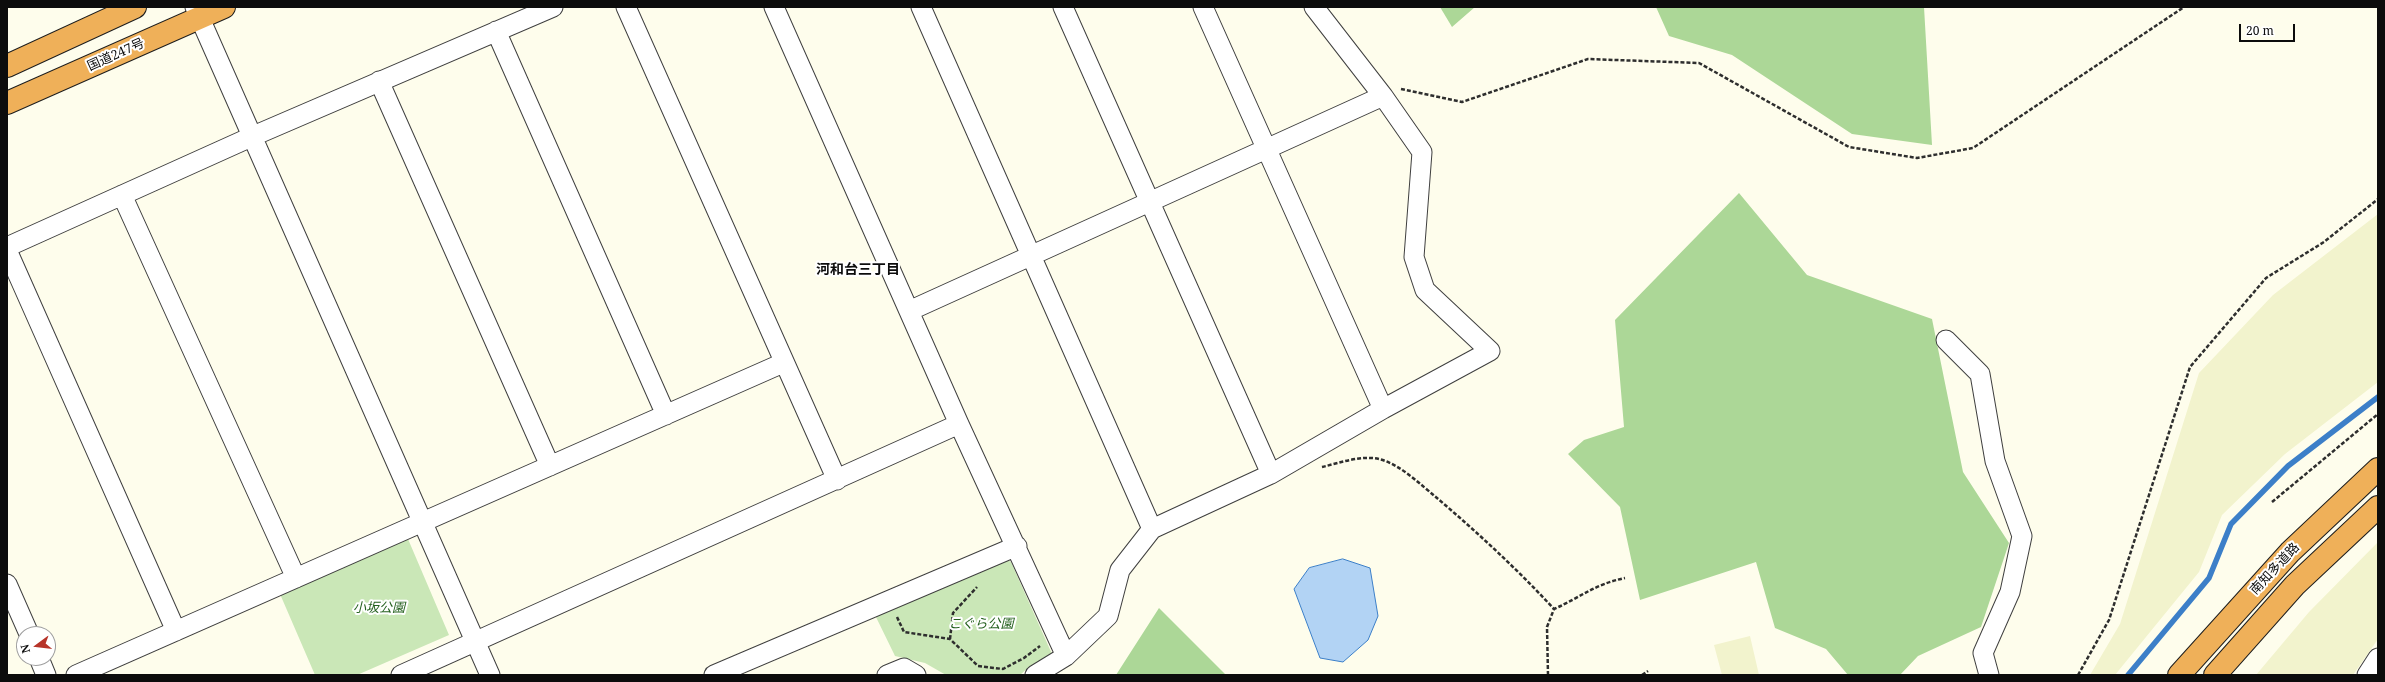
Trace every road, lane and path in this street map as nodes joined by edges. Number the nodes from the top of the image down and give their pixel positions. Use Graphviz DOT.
graph roads {
  1 [pos="135,7"];
  2 [pos="224,7"];
  3 [pos="553,7"];
  4 [pos="626,7"];
  5 [pos="774,7"];
  6 [pos="921,7"];
  7 [pos="1063,7"];
  8 [pos="1203,7"];
  9 [pos="1314,7"];
  10 [pos="2184,7"];
  11 [pos="197,13"];
  12 [pos="496,31"];
  13 [pos="7,66"];
  14 [pos="379,82"];
  15 [pos="1383,96"];
  16 [pos="7,104"];
  17 [pos="252,137"];
  18 [pos="1267,148"];
  19 [pos="122,195"];
  20 [pos="2378,199"];
  21 [pos="1149,202"];
  22 [pos="7,248"];
  23 [pos="1032,255"];
  24 [pos="909,311"];
  25 [pos="1946,340"];
  26 [pos="783,363"];
  27 [pos="1383,409"];
  28 [pos="2378,414"];
  29 [pos="666,415"];
  30 [pos="960,424"];
  31 [pos="550,466"];
  32 [pos="1316,469"];
  33 [pos="2378,469"];
  34 [pos="1271,474"];
  35 [pos="837,480"];
  36 [pos="2272,502"];
  37 [pos="2378,507"];
  38 [pos="423,522"];
  39 [pos="1152,529"];
  40 [pos="1017,546"];
  41 [pos="296,578"];
  42 [pos="1625,578"];
  43 [pos="7,584"];
  44 [pos="976,587"];
  45 [pos="889,600"];
  46 [pos="1554,609"];
  47 [pos="25,626"];
  48 [pos="176,631"];
  49 [pos="1057,636"];
  50 [pos="950,639"];
  51 [pos="475,642"];
  52 [pos="1066,656"];
  53 [pos="2378,658"];
  54 [pos="1648,671"];
  55 [pos="76,675"];
  56 [pos="401,675"];
  57 [pos="490,675"];
  58 [pos="714,675"];
  59 [pos="887,675"];
  60 [pos="916,675"];
  61 [pos="1035,675"];
  62 [pos="1548,675"];
  63 [pos="1642,675"];
  64 [pos="1989,675"];
  65 [pos="2078,675"];
  66 [pos="2179,675"];
  67 [pos="2215,675"];
  68 [pos="2367,675"];
  1 -- 13 [label="highway"];
  2 -- 11 [label="highway, 国道247号"];
  3 -- 12 [label="street"];
  4 -- 26 [label="street"];
  5 -- 24 [label="street"];
  6 -- 23 [label="street"];
  7 -- 21 [label="street"];
  8 -- 18 [label="street"];
  9 -- 15 [label="street"];
  10 -- 15 [label="path"];
  11 -- 16 [label="highway, 国道247号"];
  11 -- 17 [label="street"];
  12 -- 14 [label="street"];
  12 -- 29 [label="street"];
  14 -- 17 [label="street"];
  14 -- 31 [label="street"];
  15 -- 18 [label="street"];
  15 -- 27 [label="street"];
  17 -- 19 [label="street"];
  17 -- 38 [label="street"];
  18 -- 21 [label="street"];
  18 -- 27 [label="street"];
  19 -- 22 [label="street"];
  19 -- 41 [label="street"];
  20 -- 65 [label="path"];
  21 -- 23 [label="street"];
  21 -- 34 [label="street"];
  22 -- 48 [label="street"];
  23 -- 24 [label="street"];
  23 -- 39 [label="street"];
  24 -- 30 [label="street"];
  25 -- 64 [label="street"];
  26 -- 29 [label="street"];
  26 -- 35 [label="street"];
  27 -- 34 [label="street"];
  28 -- 36 [label="path"];
  29 -- 31 [label="street"];
  30 -- 35 [label="street"];
  30 -- 40 [label="street"];
  31 -- 38 [label="street"];
  32 -- 46 [label="path"];
  33 -- 66 [label="highway, 南知多道路"];
  34 -- 39 [label="street"];
  35 -- 51 [label="street"];
  37 -- 67 [label="highway, 南知多道路"];
  38 -- 41 [label="street"];
  38 -- 51 [label="street"];
  39 -- 52 [label="street"];
  40 -- 45 [label="street"];
  40 -- 49 [label="street"];
  41 -- 48 [label="street"];
  42 -- 46 [label="path"];
  43 -- 47 [label="street"];
  44 -- 50 [label="path"];
  45 -- 50 [label="path"];
  45 -- 58 [label="street"];
  46 -- 62 [label="path"];
  48 -- 55 [label="street"];
  49 -- 50 [label="path"];
  49 -- 52 [label="street"];
  51 -- 56 [label="street"];
  51 -- 57 [label="street"];
  52 -- 61 [label="street"];
  53 -- 68 [label="street"];
  54 -- 63 [label="path"];
  59 -- 60 [label="street"];
}
